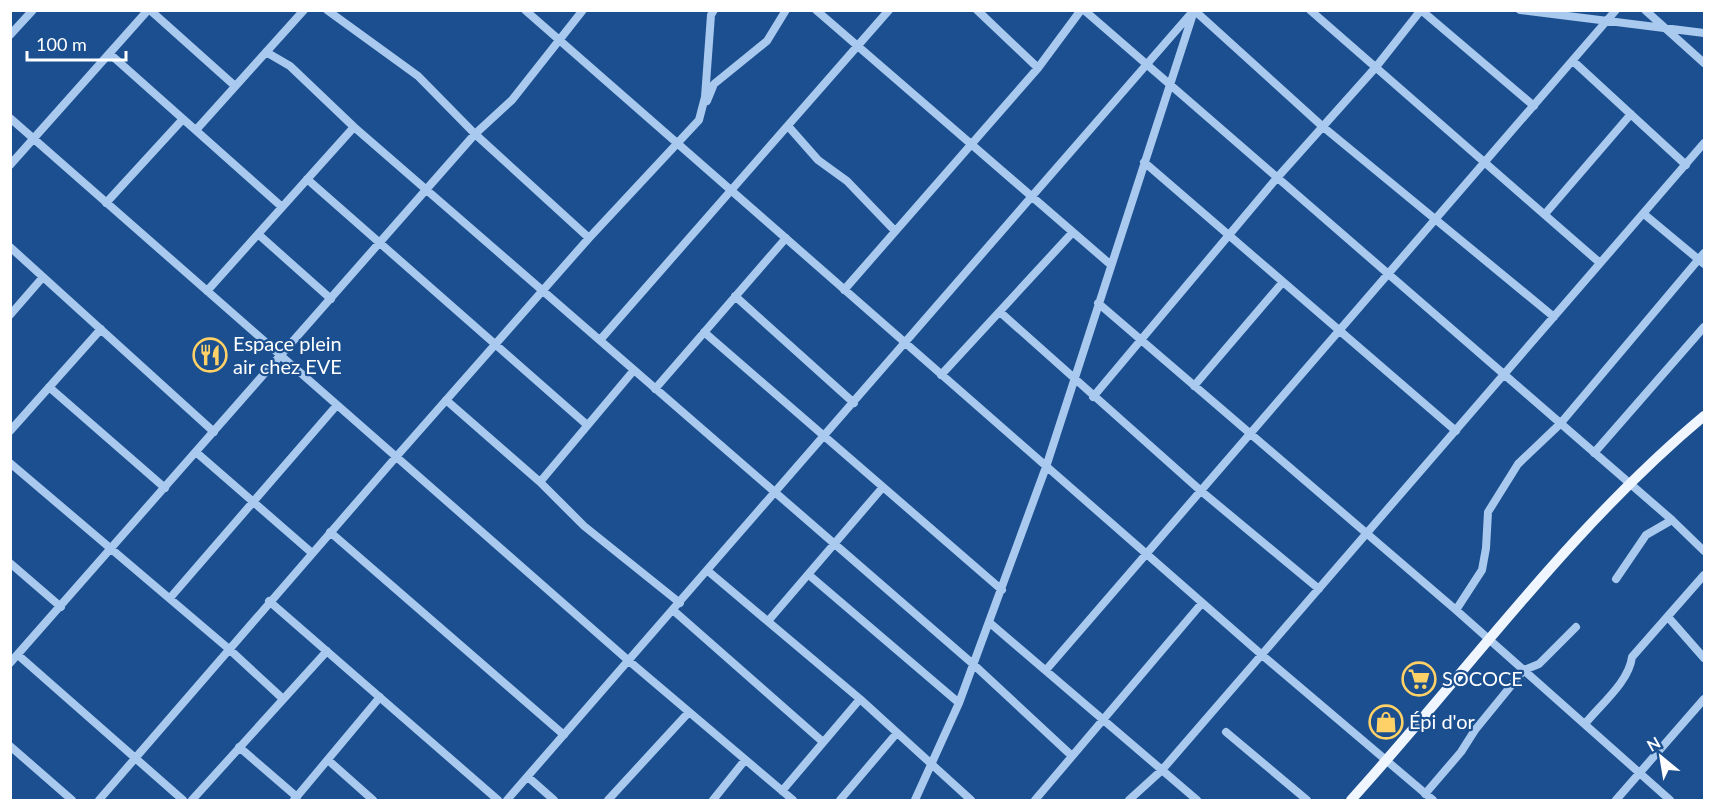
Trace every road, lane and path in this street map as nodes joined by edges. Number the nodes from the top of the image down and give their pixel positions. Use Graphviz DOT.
graph roads {
  1 [pos="33,10"];
  2 [pos="149,10"];
  3 [pos="304,10"];
  4 [pos="327,10"];
  5 [pos="525,10"];
  6 [pos="583,10"];
  7 [pos="714,10"];
  8 [pos="786,10"];
  9 [pos="816,10"];
  10 [pos="889,10"];
  11 [pos="976,10"];
  12 [pos="1082,10"];
  13 [pos="1194,10"];
  14 [pos="1310,10"];
  15 [pos="1421,10"];
  16 [pos="1520,10"];
  17 [pos="1616,10"];
  18 [pos="1645,10"];
  19 [pos="1606,21"];
  20 [pos="1664,28"];
  21 [pos="1703,32"];
  22 [pos="10,35"];
  23 [pos="558,39"];
  24 [pos="858,46"];
  25 [pos="266,52"];
  26 [pos="110,54"];
  27 [pos="1573,61"];
  28 [pos="1704,63"];
  29 [pos="1146,65"];
  30 [pos="1376,67"];
  31 [pos="1038,68"];
  32 [pos="1168,85"];
  33 [pos="236,86"];
  34 [pos="1533,106"];
  35 [pos="1631,114"];
  36 [pos="10,118"];
  37 [pos="183,119"];
  38 [pos="699,120"];
  39 [pos="788,126"];
  40 [pos="1322,126"];
  41 [pos="354,127"];
  42 [pos="196,130"];
  43 [pos="476,134"];
  44 [pos="33,139"];
  45 [pos="676,142"];
  46 [pos="1704,143"];
  47 [pos="971,144"];
  48 [pos="1144,162"];
  49 [pos="1485,162"];
  50 [pos="10,165"];
  51 [pos="1686,165"];
  52 [pos="307,179"];
  53 [pos="1276,179"];
  54 [pos="426,190"];
  55 [pos="731,191"];
  56 [pos="1032,197"];
  57 [pos="106,203"];
  58 [pos="282,207"];
  59 [pos="1545,214"];
  60 [pos="1644,214"];
  61 [pos="1434,221"];
  62 [pos="895,231"];
  63 [pos="1072,233"];
  64 [pos="258,234"];
  65 [pos="1230,236"];
  66 [pos="589,238"];
  67 [pos="786,238"];
  68 [pos="378,244"];
  69 [pos="10,247"];
  70 [pos="1703,259"];
  71 [pos="1600,263"];
  72 [pos="1111,265"];
  73 [pos="1387,275"];
  74 [pos="44,277"];
  75 [pos="1282,283"];
  76 [pos="844,290"];
  77 [pos="207,291"];
  78 [pos="543,291"];
  79 [pos="735,296"];
  80 [pos="331,299"];
  81 [pos="1098,303"];
  82 [pos="1000,312"];
  83 [pos="10,315"];
  84 [pos="1554,317"];
  85 [pos="1704,327"];
  86 [pos="101,329"];
  87 [pos="1338,331"];
  88 [pos="704,332"];
  89 [pos="600,340"];
  90 [pos="1143,341"];
  91 [pos="906,343"];
  92 [pos="495,344"];
  93 [pos="281,356"];
  94 [pos="634,370"];
  95 [pos="941,375"];
  96 [pos="1504,376"];
  97 [pos="1074,380"];
  98 [pos="1194,386"];
  99 [pos="49,387"];
  100 [pos="655,389"];
  101 [pos="1093,397"];
  102 [pos="446,400"];
  103 [pos="854,403"];
  104 [pos="337,405"];
  105 [pos="1704,416"];
  106 [pos="586,424"];
  107 [pos="1560,424"];
  108 [pos="10,431"];
  109 [pos="1456,431"];
  110 [pos="214,432"];
  111 [pos="1250,434"];
  112 [pos="825,436"];
  113 [pos="197,453"];
  114 [pos="1594,453"];
  115 [pos="396,457"];
  116 [pos="10,463"];
  117 [pos="1046,466"];
  118 [pos="540,482"];
  119 [pos="1629,483"];
  120 [pos="883,487"];
  121 [pos="165,488"];
  122 [pos="1201,491"];
  123 [pos="775,493"];
  124 [pos="251,503"];
  125 [pos="1672,520"];
  126 [pos="330,532"];
  127 [pos="1367,534"];
  128 [pos="835,544"];
  129 [pos="111,548"];
  130 [pos="1704,551"];
  131 [pos="312,553"];
  132 [pos="1146,554"];
  133 [pos="10,563"];
  134 [pos="708,571"];
  135 [pos="809,575"];
  136 [pos="1704,575"];
  137 [pos="1616,579"];
  138 [pos="1319,589"];
  139 [pos="1002,590"];
  140 [pos="170,598"];
  141 [pos="269,601"];
  142 [pos="680,603"];
  143 [pos="1202,603"];
  144 [pos="61,607"];
  145 [pos="674,610"];
  146 [pos="1456,610"];
  147 [pos="1668,617"];
  148 [pos="769,620"];
  149 [pos="990,623"];
  150 [pos="1576,627"];
  151 [pos="1487,639"];
  152 [pos="229,649"];
  153 [pos="327,651"];
  154 [pos="1262,655"];
  155 [pos="18,656"];
  156 [pos="1704,658"];
  157 [pos="630,662"];
  158 [pos="10,663"];
  159 [pos="973,664"];
  160 [pos="1046,670"];
  161 [pos="1524,670"];
  162 [pos="380,697"];
  163 [pos="282,698"];
  164 [pos="860,699"];
  165 [pos="1704,699"];
  166 [pos="959,703"];
  167 [pos="689,712"];
  168 [pos="1101,720"];
  169 [pos="1585,724"];
  170 [pos="1226,732"];
  171 [pos="896,734"];
  172 [pos="564,735"];
  173 [pos="823,742"];
  174 [pos="10,746"];
  175 [pos="239,747"];
  176 [pos="1072,756"];
  177 [pos="136,759"];
  178 [pos="328,760"];
  179 [pos="745,760"];
  180 [pos="1387,760"];
  181 [pos="933,764"];
  182 [pos="1162,770"];
  183 [pos="1639,774"];
  184 [pos="528,777"];
  185 [pos="782,791"];
  186 [pos="1425,794"];
  187 [pos="295,799"];
  188 [pos="72,801"];
  189 [pos="99,801"];
  190 [pos="183,801"];
  191 [pos="192,801"];
  192 [pos="373,801"];
  193 [pos="498,801"];
  194 [pos="507,801"];
  195 [pos="554,801"];
  196 [pos="608,801"];
  197 [pos="713,801"];
  198 [pos="793,801"];
  199 [pos="840,801"];
  200 [pos="915,801"];
  201 [pos="971,801"];
  202 [pos="1035,801"];
  203 [pos="1129,801"];
  204 [pos="1197,801"];
  205 [pos="1306,801"];
  206 [pos="1351,801"];
  207 [pos="1433,801"];
  208 [pos="1616,801"];
  209 [pos="1670,801"];
  1 -- 22 [label="street"];
  2 -- 26 [label="street"];
  2 -- 33 [label="street"];
  3 -- 25 [label="street"];
  4 -- 43 [label="street"];
  5 -- 23 [label="street"];
  6 -- 23 [label="street"];
  7 -- 38 [label="street"];
  8 -- 38 [label="street"];
  9 -- 24 [label="street"];
  10 -- 24 [label="street"];
  11 -- 31 [label="street"];
  12 -- 29 [label="street"];
  12 -- 31 [label="street"];
  13 -- 29 [label="street"];
  13 -- 32 [label="street"];
  13 -- 40 [label="street"];
  14 -- 30 [label="street"];
  15 -- 30 [label="street"];
  15 -- 34 [label="street"];
  16 -- 19 [label="street"];
  17 -- 19 [label="street"];
  18 -- 20 [label="street"];
  19 -- 20 [label="street"];
  19 -- 27 [label="street"];
  20 -- 21 [label="street"];
  20 -- 28 [label="street"];
  23 -- 43 [label="street"];
  23 -- 45 [label="street"];
  24 -- 39 [label="street"];
  24 -- 47 [label="street"];
  25 -- 33 [label="street"];
  25 -- 41 [label="street"];
  26 -- 37 [label="street"];
  26 -- 44 [label="street"];
  27 -- 34 [label="street"];
  27 -- 35 [label="street"];
  29 -- 32 [label="street"];
  29 -- 56 [label="street"];
  30 -- 40 [label="street"];
  30 -- 49 [label="street"];
  31 -- 47 [label="street"];
  32 -- 48 [label="street"];
  32 -- 53 [label="street"];
  33 -- 42 [label="street"];
  34 -- 49 [label="street"];
  35 -- 51 [label="street"];
  35 -- 59 [label="street"];
  36 -- 44 [label="street"];
  37 -- 42 [label="street"];
  37 -- 57 [label="street"];
  38 -- 45 [label="street"];
  39 -- 55 [label="street"];
  39 -- 62 [label="street"];
  40 -- 53 [label="street"];
  40 -- 61 [label="street"];
  41 -- 52 [label="street"];
  41 -- 54 [label="street"];
  42 -- 58 [label="street"];
  43 -- 54 [label="street"];
  43 -- 66 [label="street"];
  44 -- 50 [label="street"];
  44 -- 57 [label="street"];
  45 -- 55 [label="street"];
  45 -- 66 [label="street"];
  46 -- 51 [label="street"];
  47 -- 56 [label="street"];
  47 -- 62 [label="street"];
  48 -- 65 [label="street"];
  48 -- 72 [label="street"];
  49 -- 59 [label="street"];
  49 -- 61 [label="street"];
  51 -- 60 [label="street"];
  52 -- 58 [label="street"];
  52 -- 68 [label="street"];
  53 -- 65 [label="street"];
  53 -- 73 [label="street"];
  54 -- 68 [label="street"];
  54 -- 78 [label="street"];
  55 -- 67 [label="street"];
  55 -- 89 [label="street"];
  56 -- 63 [label="street"];
  56 -- 91 [label="street"];
  57 -- 77 [label="street"];
  58 -- 64 [label="street"];
  59 -- 71 [label="street"];
  60 -- 70 [label="street"];
  60 -- 71 [label="street"];
  61 -- 73 [label="street"];
  61 -- 84 [label="street"];
  62 -- 76 [label="street"];
  63 -- 72 [label="street"];
  63 -- 82 [label="street"];
  64 -- 77 [label="street"];
  64 -- 80 [label="street"];
  65 -- 75 [label="street"];
  65 -- 90 [label="street"];
  66 -- 78 [label="street"];
  67 -- 76 [label="street"];
  67 -- 79 [label="street"];
  68 -- 80 [label="street"];
  68 -- 92 [label="street"];
  69 -- 74 [label="street"];
  70 -- 107 [label="street"];
  71 -- 84 [label="street"];
  72 -- 81 [label="street"];
  73 -- 87 [label="street"];
  73 -- 96 [label="street"];
  74 -- 83 [label="street"];
  74 -- 86 [label="street"];
  75 -- 87 [label="street"];
  75 -- 98 [label="street"];
  76 -- 91 [label="street"];
  77 -- 93 [label="street"];
  78 -- 89 [label="street"];
  78 -- 92 [label="street"];
  79 -- 88 [label="street"];
  79 -- 103 [label="street"];
  80 -- 93 [label="street"];
  81 -- 90 [label="street"];
  81 -- 97 [label="street"];
  82 -- 95 [label="street"];
  82 -- 97 [label="street"];
  84 -- 96 [label="street"];
  85 -- 114 [label="street"];
  86 -- 99 [label="street"];
  86 -- 110 [label="street"];
  87 -- 109 [label="street"];
  87 -- 111 [label="street"];
  88 -- 100 [label="street"];
  88 -- 112 [label="street"];
  89 -- 94 [label="street"];
  90 -- 98 [label="street"];
  90 -- 101 [label="street"];
  91 -- 95 [label="street"];
  91 -- 103 [label="street"];
  92 -- 102 [label="street"];
  92 -- 106 [label="street"];
  93 -- 104 [label="street"];
  93 -- 110 [label="street"];
  94 -- 100 [label="street"];
  94 -- 106 [label="street"];
  95 -- 117 [label="street"];
  96 -- 107 [label="street"];
  96 -- 109 [label="street"];
  97 -- 101 [label="street"];
  97 -- 117 [label="street"];
  98 -- 111 [label="street"];
  99 -- 108 [label="street"];
  99 -- 121 [label="street"];
  100 -- 123 [label="street"];
  101 -- 122 [label="street"];
  102 -- 115 [label="street"];
  102 -- 118 [label="street"];
  103 -- 112 [label="street"];
  104 -- 115 [label="street"];
  104 -- 124 [label="street"];
  105 -- 119 [label="main road"];
  106 -- 118 [label="street"];
  107 -- 114 [label="street"];
  107 -- 146 [label="street"];
  109 -- 127 [label="street"];
  110 -- 113 [label="street"];
  111 -- 122 [label="street"];
  111 -- 127 [label="street"];
  112 -- 120 [label="street"];
  112 -- 123 [label="street"];
  113 -- 121 [label="street"];
  113 -- 124 [label="street"];
  114 -- 119 [label="street"];
  115 -- 126 [label="street"];
  115 -- 157 [label="street"];
  116 -- 129 [label="street"];
  117 -- 132 [label="street"];
  117 -- 139 [label="street"];
  118 -- 142 [label="street"];
  119 -- 125 [label="street"];
  119 -- 151 [label="main road"];
  120 -- 128 [label="street"];
  120 -- 139 [label="street"];
  121 -- 129 [label="street"];
  122 -- 132 [label="street"];
  122 -- 138 [label="street"];
  123 -- 128 [label="street"];
  123 -- 134 [label="street"];
  124 -- 131 [label="street"];
  124 -- 140 [label="street"];
  125 -- 130 [label="street"];
  125 -- 137 [label="street"];
  126 -- 131 [label="street"];
  126 -- 172 [label="street"];
  127 -- 138 [label="street"];
  127 -- 146 [label="street"];
  128 -- 135 [label="street"];
  128 -- 159 [label="street"];
  129 -- 140 [label="street"];
  129 -- 144 [label="street"];
  131 -- 141 [label="street"];
  132 -- 143 [label="street"];
  132 -- 160 [label="street"];
  133 -- 144 [label="street"];
  134 -- 142 [label="street"];
  134 -- 148 [label="street"];
  135 -- 148 [label="street"];
  135 -- 166 [label="street"];
  136 -- 147 [label="street"];
  138 -- 154 [label="street"];
  139 -- 149 [label="street"];
  140 -- 152 [label="street"];
  141 -- 152 [label="street"];
  141 -- 153 [label="street"];
  142 -- 145 [label="street"];
  143 -- 154 [label="street"];
  143 -- 168 [label="street"];
  144 -- 155 [label="street"];
  145 -- 157 [label="street"];
  145 -- 173 [label="street"];
  146 -- 151 [label="street"];
  147 -- 156 [label="street"];
  147 -- 169 [label="street"];
  148 -- 164 [label="street"];
  149 -- 159 [label="street"];
  149 -- 160 [label="street"];
  150 -- 161 [label="street"];
  151 -- 161 [label="street"];
  151 -- 180 [label="main road"];
  152 -- 163 [label="street"];
  152 -- 177 [label="street"];
  153 -- 162 [label="street"];
  153 -- 163 [label="street"];
  154 -- 180 [label="street"];
  154 -- 182 [label="street"];
  155 -- 158 [label="street"];
  155 -- 177 [label="street"];
  157 -- 167 [label="street"];
  157 -- 172 [label="street"];
  159 -- 166 [label="street"];
  159 -- 176 [label="street"];
  160 -- 168 [label="street"];
  161 -- 169 [label="street"];
  161 -- 186 [label="street"];
  162 -- 178 [label="street"];
  162 -- 193 [label="street"];
  163 -- 175 [label="street"];
  164 -- 171 [label="street"];
  164 -- 173 [label="street"];
  165 -- 183 [label="street"];
  166 -- 181 [label="street"];
  167 -- 179 [label="street"];
  167 -- 196 [label="street"];
  168 -- 176 [label="street"];
  168 -- 182 [label="street"];
  169 -- 183 [label="street"];
  170 -- 205 [label="street"];
  171 -- 181 [label="street"];
  171 -- 199 [label="street"];
  172 -- 184 [label="street"];
  173 -- 185 [label="street"];
  174 -- 188 [label="street"];
  175 -- 187 [label="street"];
  175 -- 191 [label="street"];
  176 -- 202 [label="street"];
  177 -- 189 [label="street"];
  177 -- 190 [label="street"];
  178 -- 187 [label="street"];
  178 -- 192 [label="street"];
  179 -- 185 [label="street"];
  179 -- 197 [label="street"];
  180 -- 186 [label="street"];
  180 -- 206 [label="main road"];
  181 -- 200 [label="street"];
  181 -- 201 [label="street"];
  182 -- 203 [label="street"];
  182 -- 204 [label="street"];
  183 -- 208 [label="street"];
  183 -- 209 [label="street"];
  184 -- 194 [label="street"];
  184 -- 195 [label="street"];
  185 -- 198 [label="street"];
  186 -- 207 [label="street"];
}
